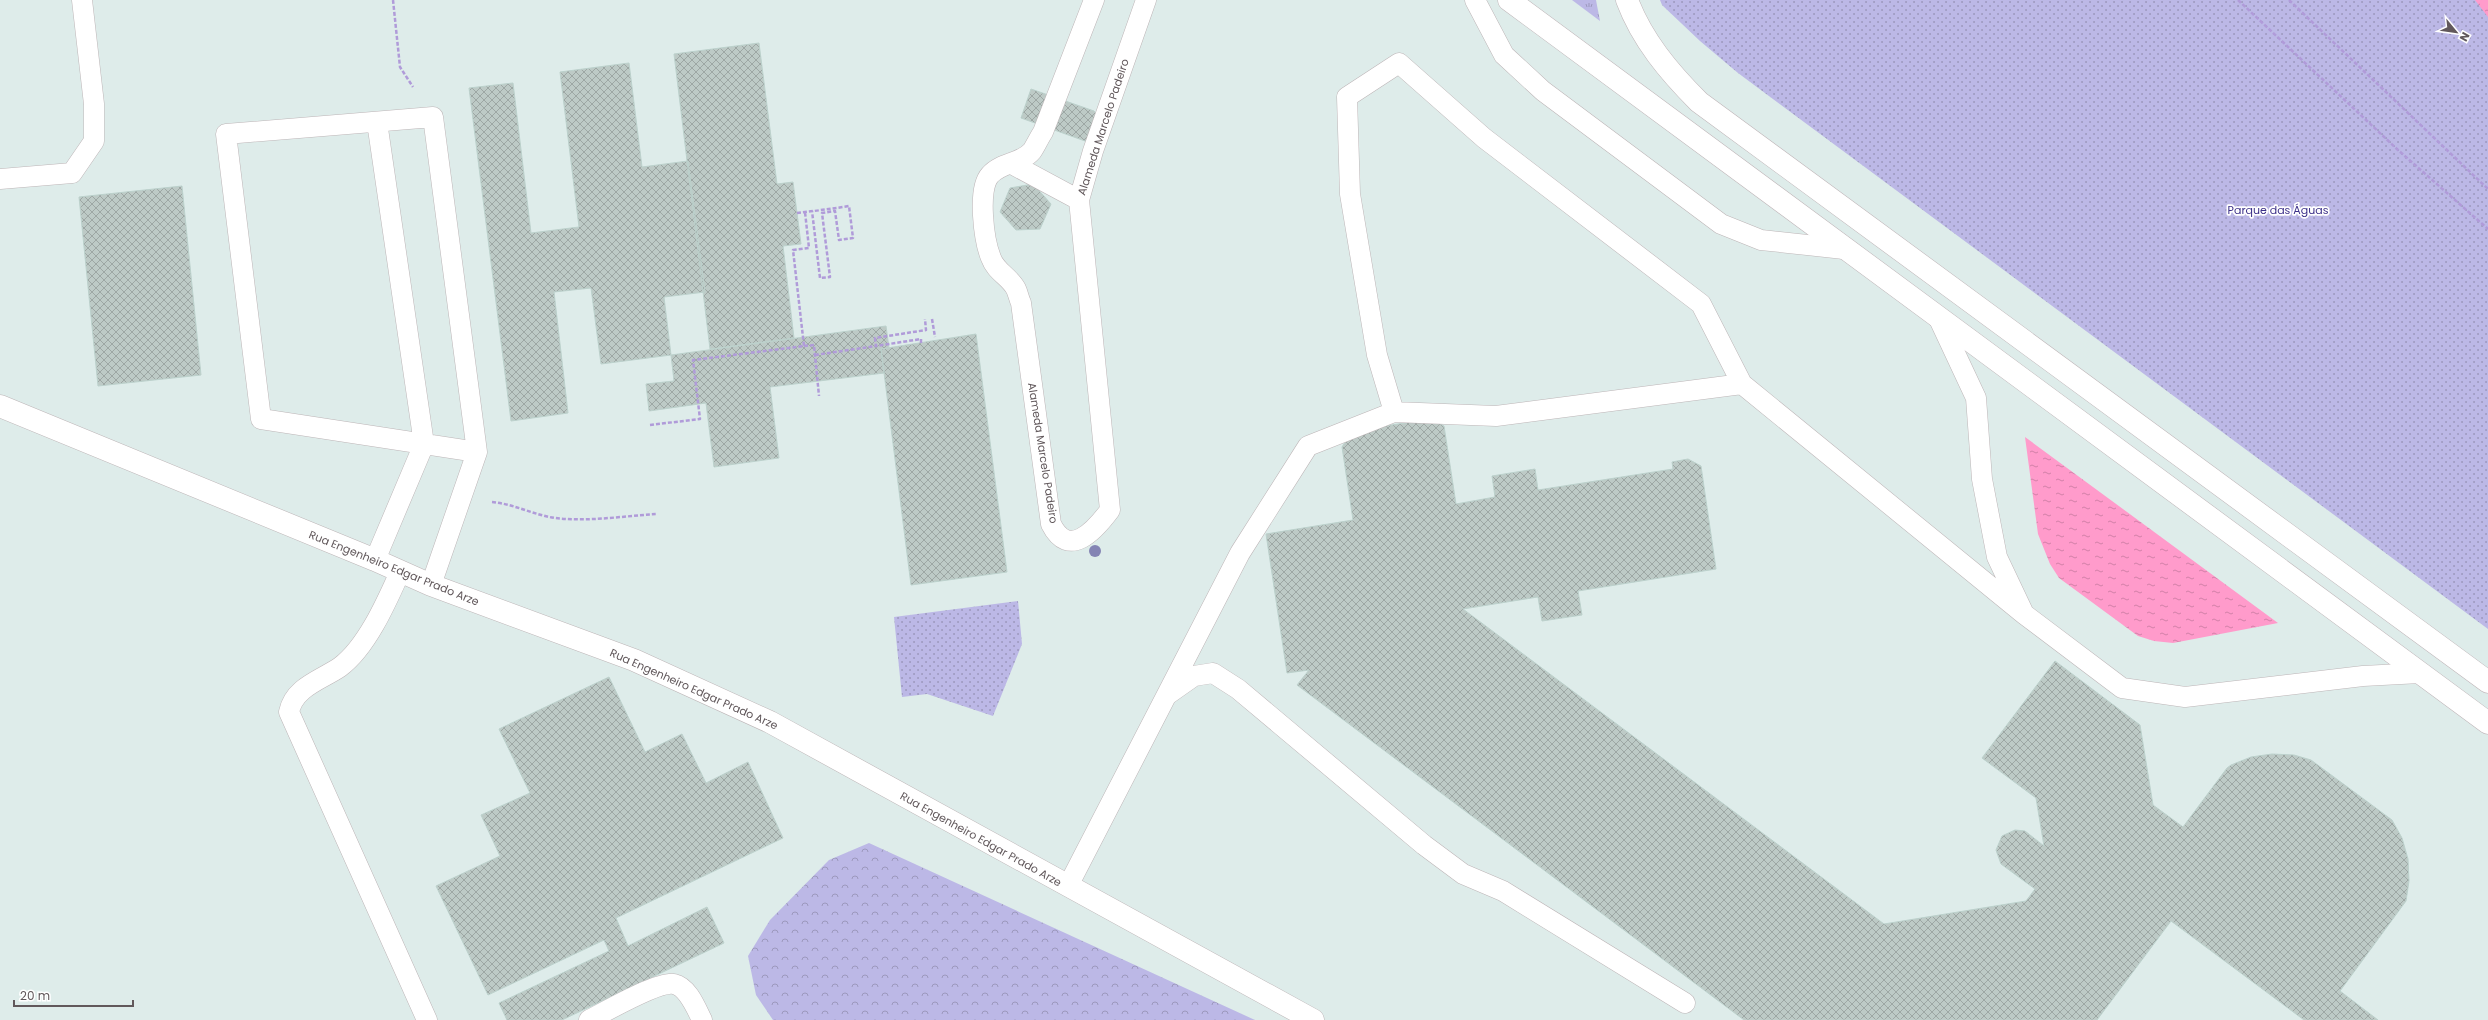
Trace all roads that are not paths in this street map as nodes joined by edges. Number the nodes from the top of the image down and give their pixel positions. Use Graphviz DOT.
graph roads {
  1 [pos="82,0"];
  2 [pos="1094,0"];
  3 [pos="1146,0"];
  4 [pos="1475,0"];
  5 [pos="1508,0"];
  6 [pos="1627,0"];
  7 [pos="378,122"];
  8 [pos="1010,163"];
  9 [pos="0,179"];
  10 [pos="1078,200"];
  11 [pos="1844,249"];
  12 [pos="1939,319"];
  13 [pos="1742,384"];
  14 [pos="0,406"];
  15 [pos="1394,412"];
  16 [pos="424,444"];
  17 [pos="477,452"];
  18 [pos="375,560"];
  19 [pos="400,572"];
  20 [pos="431,585"];
  21 [pos="2024,614"];
  22 [pos="2420,673"];
  23 [pos="2488,682"];
  24 [pos="1165,696"];
  25 [pos="2488,723"];
  26 [pos="1068,886"];
  27 [pos="1685,1003"];
  28 [pos="427,1020"];
  29 [pos="589,1020"];
  30 [pos="702,1020"];
  31 [pos="1313,1020"];
  1 -- 9 [label="lane"];
  2 -- 8 [label="lane, Alameda Marcelo Padeiro"];
  3 -- 10 [label="lane, Alameda Marcelo Padeiro"];
  4 -- 11 [label="lane"];
  5 -- 11 [label="street"];
  6 -- 23 [label="street"];
  7 -- 16 [label="lane"];
  7 -- 16 [label="lane"];
  7 -- 17 [label="lane"];
  8 -- 10 [label="lane"];
  8 -- 10 [label="lane, Alameda Marcelo Padeiro"];
  11 -- 12 [label="street"];
  12 -- 21 [label="lane"];
  12 -- 22 [label="street"];
  13 -- 15 [label="lane"];
  13 -- 15 [label="lane"];
  13 -- 21 [label="lane"];
  14 -- 18 [label="street, Rua Engenheiro Edgar Prado Arze"];
  15 -- 24 [label="lane"];
  16 -- 17 [label="lane"];
  16 -- 18 [label="lane"];
  17 -- 20 [label="lane"];
  18 -- 19 [label="street, Rua Engenheiro Edgar Prado Arze"];
  19 -- 20 [label="street, Rua Engenheiro Edgar Prado Arze"];
  19 -- 28 [label="lane"];
  20 -- 26 [label="street, Rua Engenheiro Edgar Prado Arze"];
  21 -- 22 [label="lane"];
  22 -- 25 [label="street"];
  24 -- 26 [label="lane"];
  24 -- 27 [label="lane"];
  26 -- 31 [label="street, Rua Engenheiro Edgar Prado Arze"];
  29 -- 30 [label="lane"];
}
